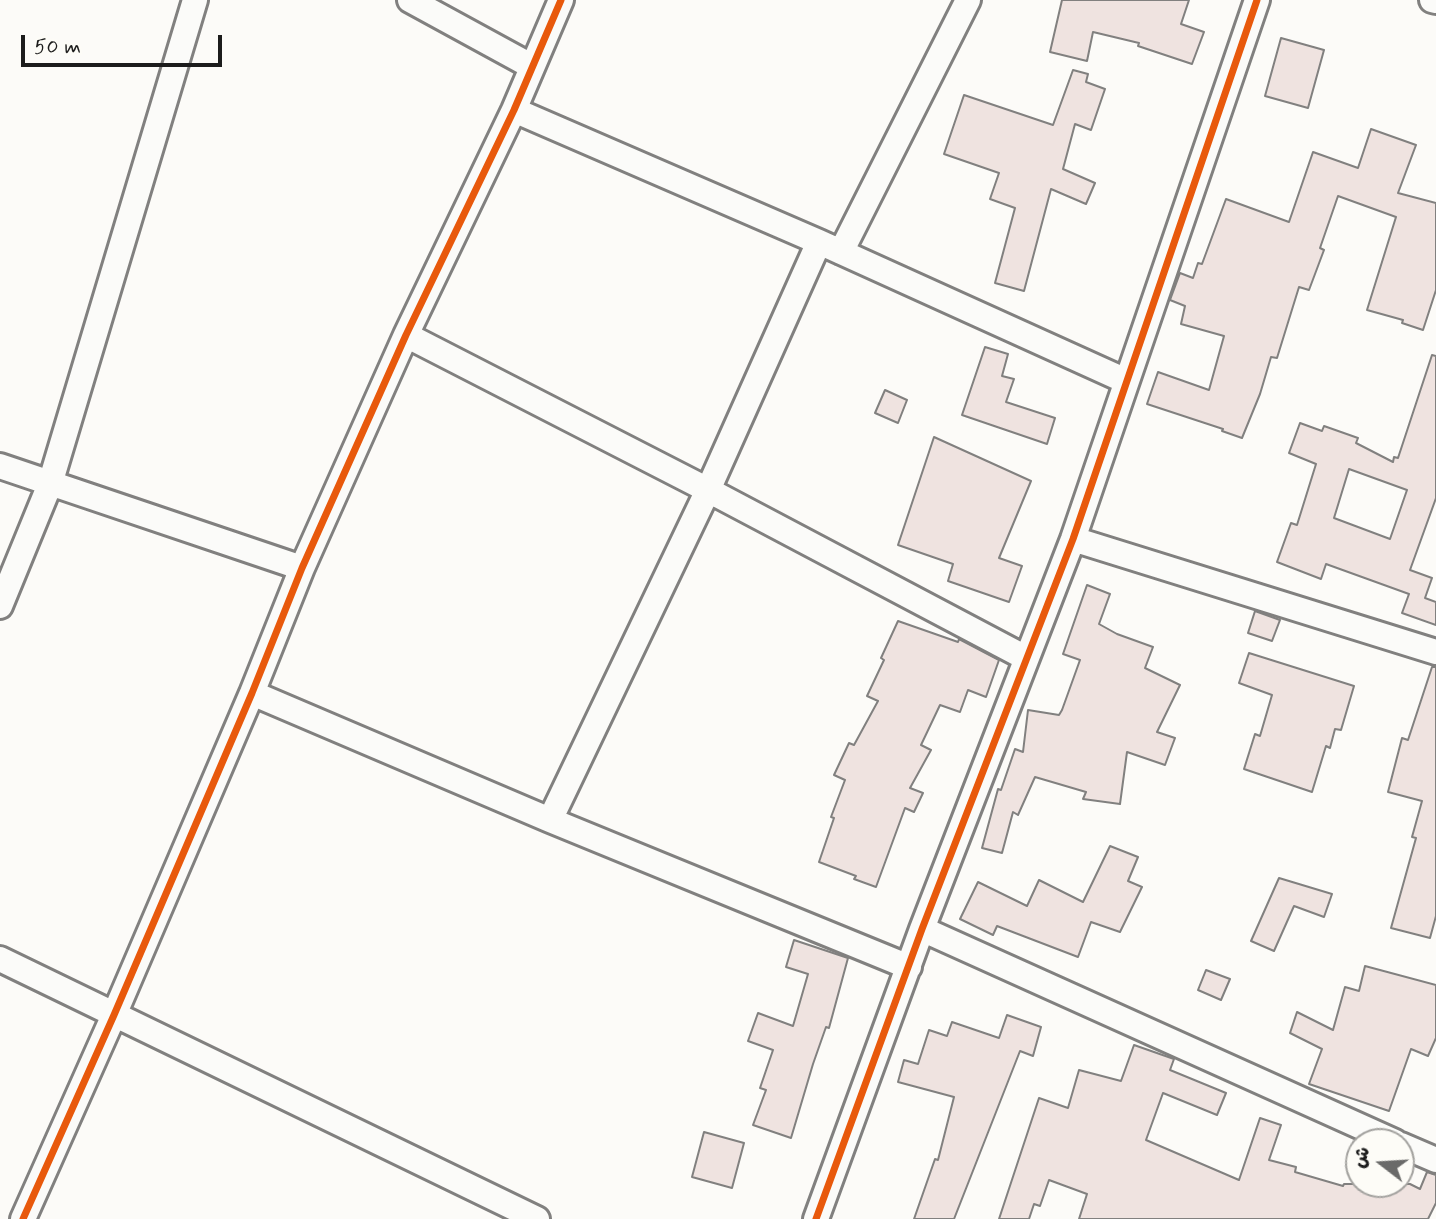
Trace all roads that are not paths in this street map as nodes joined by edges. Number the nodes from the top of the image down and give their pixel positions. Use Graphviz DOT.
graph roads {
  1 [pos="195,0"];
  2 [pos="410,0"];
  3 [pos="561,0"];
  4 [pos="968,0"];
  5 [pos="1257,0"];
  6 [pos="531,66"];
  7 [pos="514,110"];
  8 [pos="830,247"];
  9 [pos="406,335"];
  10 [pos="1126,381"];
  11 [pos="0,466"];
  12 [pos="50,484"];
  13 [pos="708,490"];
  14 [pos="1073,538"];
  15 [pos="302,568"];
  16 [pos="0,606"];
  17 [pos="1436,652"];
  18 [pos="1026,657"];
  19 [pos="252,693"];
  20 [pos="550,820"];
  21 [pos="922,929"];
  22 [pos="0,959"];
  23 [pos="909,967"];
  24 [pos="114,1014"];
  25 [pos="1364,1128"];
  26 [pos="1415,1150"];
  27 [pos="1436,1160"];
  28 [pos="23,1219"];
  29 [pos="537,1219"];
  30 [pos="816,1219"];
  1 -- 12 [label="street"];
  2 -- 6 [label="street"];
  3 -- 6 [label="street"];
  4 -- 8 [label="street"];
  5 -- 10 [label="street"];
  6 -- 7 [label="street"];
  7 -- 8 [label="street"];
  7 -- 9 [label="street"];
  8 -- 10 [label="street"];
  8 -- 13 [label="street"];
  9 -- 13 [label="street"];
  9 -- 15 [label="street"];
  10 -- 14 [label="street"];
  11 -- 12 [label="street"];
  12 -- 15 [label="street"];
  12 -- 16 [label="street"];
  13 -- 18 [label="street"];
  13 -- 20 [label="street"];
  14 -- 17 [label="street"];
  14 -- 18 [label="street"];
  15 -- 19 [label="street"];
  18 -- 21 [label="street"];
  19 -- 20 [label="street"];
  19 -- 24 [label="street"];
  20 -- 23 [label="street"];
  21 -- 23 [label="street"];
  21 -- 25 [label="street"];
  22 -- 24 [label="street"];
  23 -- 30 [label="street"];
  24 -- 28 [label="street"];
  24 -- 29 [label="street"];
  26 -- 27 [label="street"];
}
